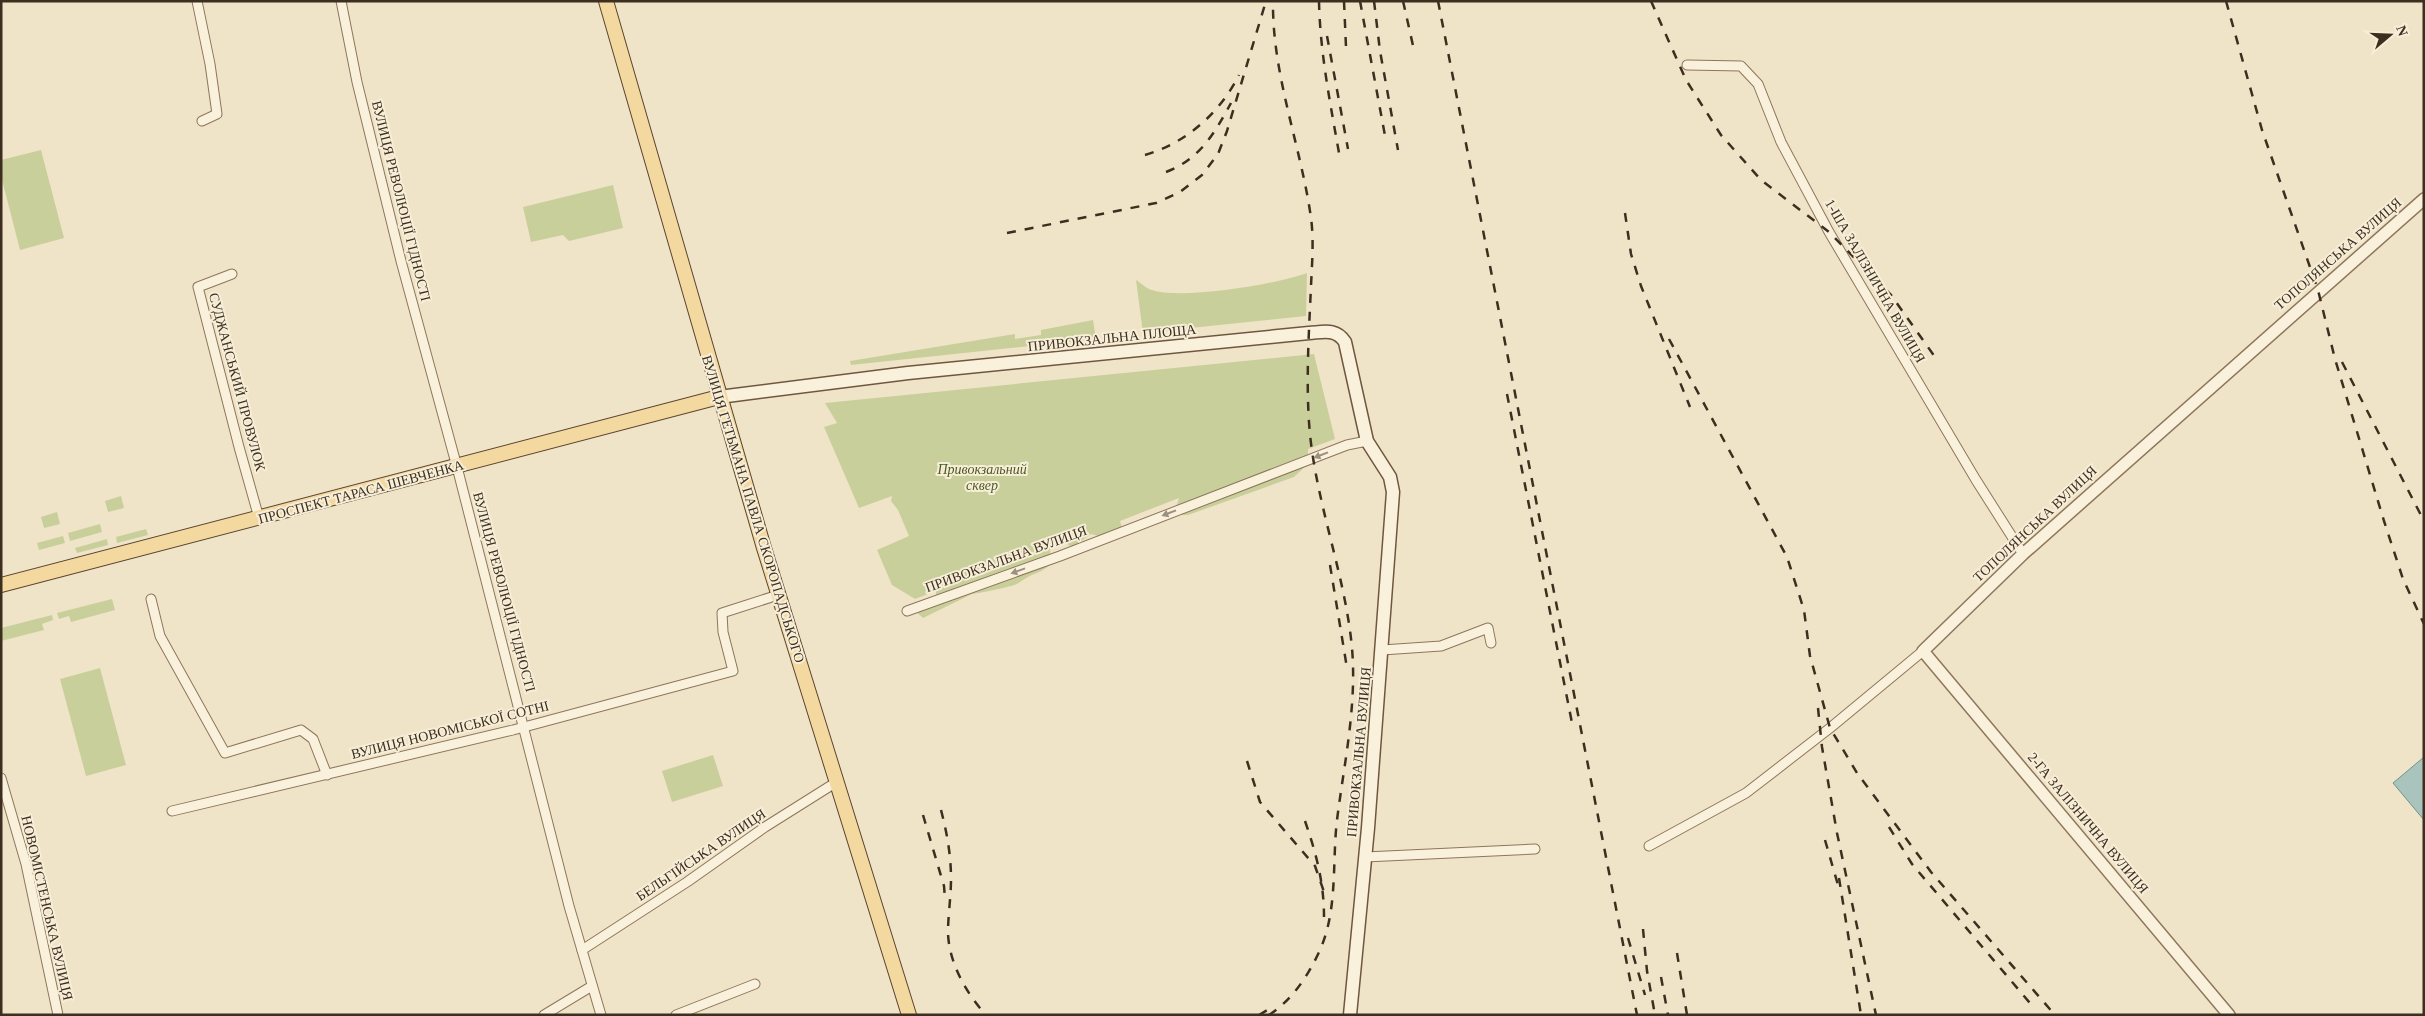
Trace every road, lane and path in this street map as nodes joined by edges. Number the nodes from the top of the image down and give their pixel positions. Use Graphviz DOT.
graph roads {
  1 [pos="197,1"];
  2 [pos="341,1"];
  3 [pos="606,1"];
  4 [pos="1686,66"];
  5 [pos="202,121"];
  6 [pos="2424,199"];
  7 [pos="232,274"];
  8 [pos="719,396"];
  9 [pos="1368,441"];
  10 [pos="457,467"];
  11 [pos="1393,492"];
  12 [pos="259,518"];
  13 [pos="2022,554"];
  14 [pos="1,585"];
  15 [pos="778,595"];
  16 [pos="151,599"];
  17 [pos="907,611"];
  18 [pos="1491,643"];
  19 [pos="1382,650"];
  20 [pos="1923,651"];
  21 [pos="524,727"];
  22 [pos="327,775"];
  23 [pos="1,778"];
  24 [pos="836,783"];
  25 [pos="172,811"];
  26 [pos="1649,846"];
  27 [pos="1535,850"];
  28 [pos="1365,857"];
  29 [pos="582,950"];
  30 [pos="755,984"];
  31 [pos="592,986"];
  32 [pos="58,1015"];
  33 [pos="544,1015"];
  34 [pos="601,1015"];
  35 [pos="676,1015"];
  36 [pos="909,1015"];
  37 [pos="1350,1015"];
  38 [pos="2229,1015"];
  1 -- 5 [label="street"];
  2 -- 10 [label="street, ВУЛИЦЯ РЕВОЛЮЦІЇ ГІДНОСТІ"];
  3 -- 8 [label="main road, ВУЛИЦЯ ГЕТЬМАНА ПАВЛА СКОРОПАДСЬКОГО"];
  4 -- 13 [label="street, 1-ША ЗАЛІЗНИЧНА ВУЛИЦЯ"];
  6 -- 13 [label="street, ТОПОЛЯНСЬКА ВУЛИЦЯ"];
  7 -- 12 [label="street, СУДЖАНСЬКИЙ ПРОВУЛОК"];
  8 -- 9 [label="main road, ПРИВОКЗАЛЬНА ПЛОЩА"];
  8 -- 10 [label="main road, ПРОСПЕКТ ТАРАСА ШЕВЧЕНКА"];
  8 -- 15 [label="main road, ВУЛИЦЯ ГЕТЬМАНА ПАВЛА СКОРОПАДСЬКОГО"];
  9 -- 11 [label="main road, ПРИВОКЗАЛЬНА ПЛОЩА"];
  9 -- 17 [label="street, ПРИВОКЗАЛЬНА ВУЛИЦЯ, one-way"];
  10 -- 12 [label="main road, ПРОСПЕКТ ТАРАСА ШЕВЧЕНКА"];
  10 -- 21 [label="street, ВУЛИЦЯ РЕВОЛЮЦІЇ ГІДНОСТІ"];
  11 -- 19 [label="main road, ПРИВОКЗАЛЬНА ВУЛИЦЯ"];
  12 -- 14 [label="main road, ПРОСПЕКТ ТАРАСА ШЕВЧЕНКА"];
  13 -- 20 [label="street, ТОПОЛЯНСЬКА ВУЛИЦЯ"];
  15 -- 21 [label="street, ВУЛИЦЯ НОВОМІСЬКОЇ СОТНІ"];
  15 -- 24 [label="main road, ВУЛИЦЯ ГЕТЬМАНА ПАВЛА СКОРОПАДСЬКОГО"];
  16 -- 22 [label="street"];
  18 -- 19 [label="street"];
  19 -- 28 [label="main road, ПРИВОКЗАЛЬНА ВУЛИЦЯ"];
  20 -- 26 [label="street, ТОПОЛЯНСЬКА ВУЛИЦЯ"];
  20 -- 38 [label="street, 2-ГА ЗАЛІЗНИЧНА ВУЛИЦЯ"];
  21 -- 22 [label="street, ВУЛИЦЯ НОВОМІСЬКОЇ СОТНІ"];
  21 -- 29 [label="street, ВУЛИЦЯ РЕВОЛЮЦІЇ ГІДНОСТІ"];
  22 -- 25 [label="street, ВУЛИЦЯ НОВОМІСЬКОЇ СОТНІ"];
  23 -- 32 [label="street, НОВОМІСТЕНСЬКА ВУЛИЦЯ"];
  24 -- 29 [label="street, БЕЛЬГІЙСЬКА ВУЛИЦЯ"];
  24 -- 36 [label="main road, ВУЛИЦЯ ГЕТЬМАНА ПАВЛА СКОРОПАДСЬКОГО"];
  27 -- 28 [label="street"];
  28 -- 37 [label="main road, ПРИВОКЗАЛЬНА ВУЛИЦЯ"];
  29 -- 31 [label="street, ВУЛИЦЯ РЕВОЛЮЦІЇ ГІДНОСТІ"];
  30 -- 35 [label="street"];
  31 -- 33 [label="street"];
  31 -- 34 [label="street, ВУЛИЦЯ РЕВОЛЮЦІЇ ГІДНОСТІ"];
}
